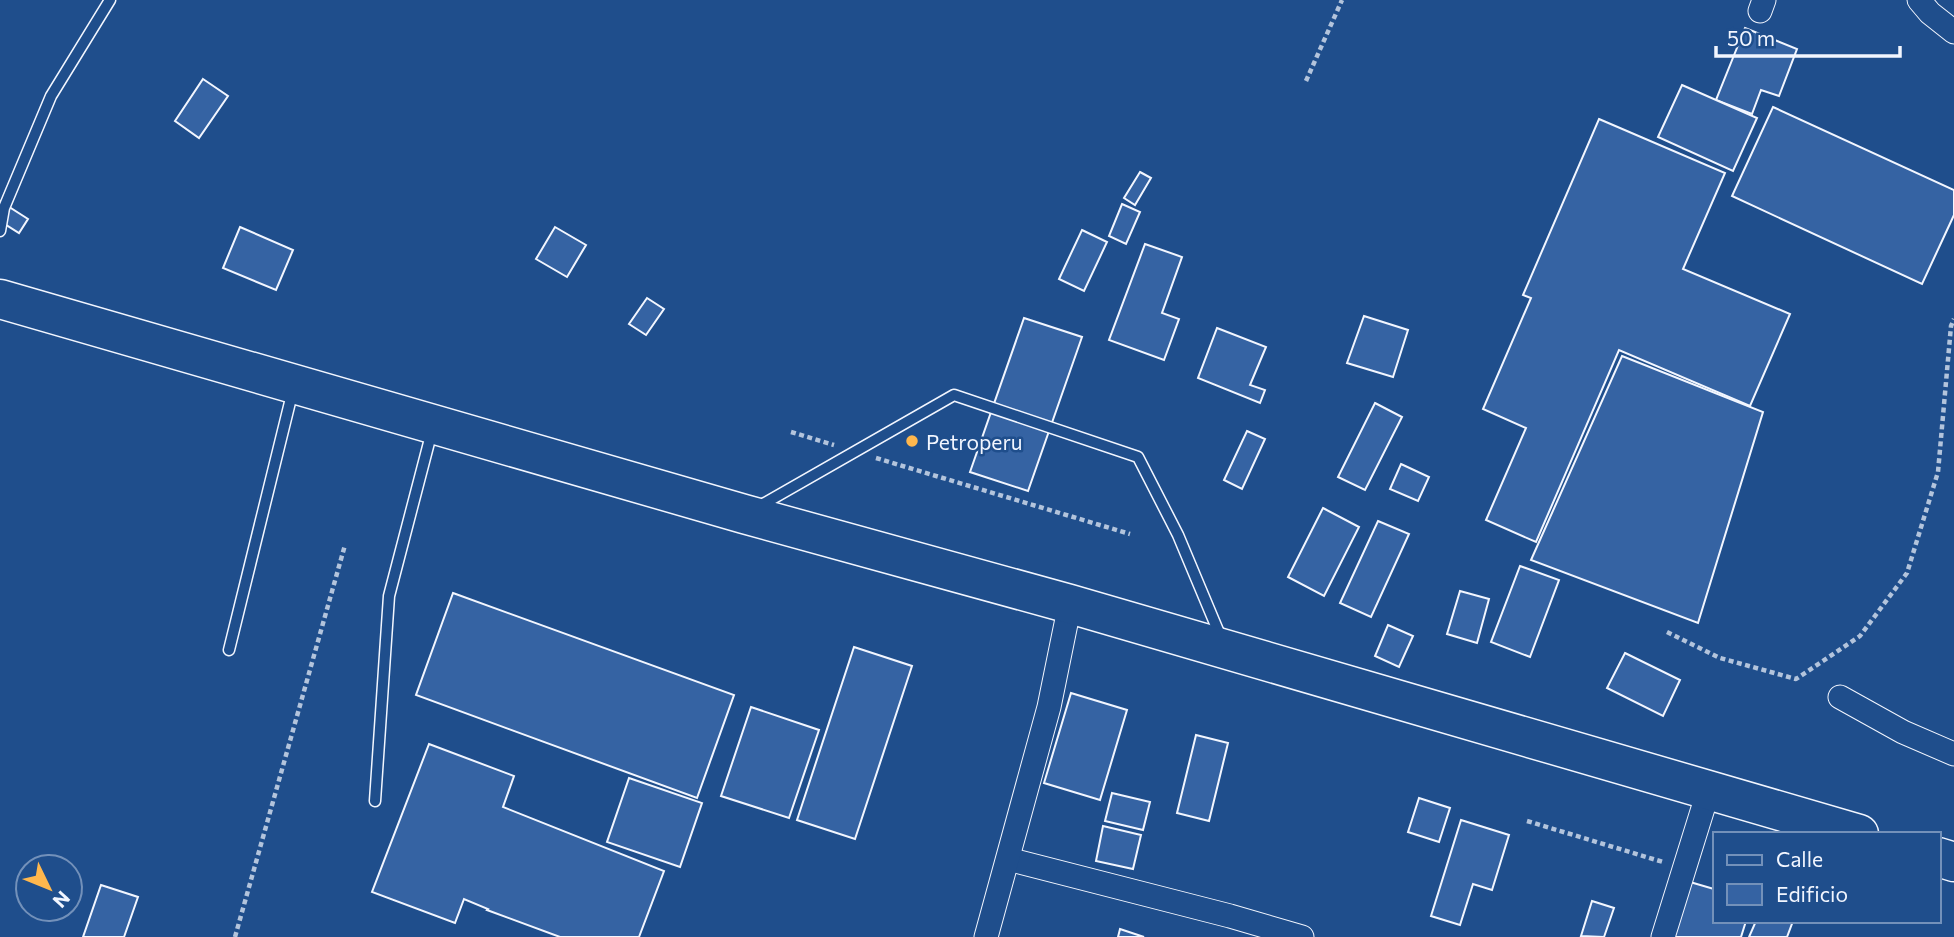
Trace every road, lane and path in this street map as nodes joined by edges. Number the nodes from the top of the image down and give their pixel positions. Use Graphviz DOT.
graph roads {
  1 [pos="110,0"];
  2 [pos="1342,0"];
  3 [pos="1919,0"];
  4 [pos="1954,32"];
  5 [pos="1306,81"];
  6 [pos="0,231"];
  7 [pos="0,299"];
  8 [pos="1954,319"];
  9 [pos="294,384"];
  10 [pos="433,425"];
  11 [pos="791,432"];
  12 [pos="855,451"];
  13 [pos="744,514"];
  14 [pos="1130,534"];
  15 [pos="345,545"];
  16 [pos="1070,604"];
  17 [pos="1667,632"];
  18 [pos="1225,649"];
  19 [pos="229,650"];
  20 [pos="1840,697"];
  21 [pos="1954,754"];
  22 [pos="1709,789"];
  23 [pos="374,801"];
  24 [pos="1527,821"];
  25 [pos="1852,832"];
  26 [pos="1008,859"];
  27 [pos="1684,869"];
  28 [pos="235,937"];
  29 [pos="986,937"];
  30 [pos="1302,937"];
  31 [pos="1662,937"];
  1 -- 6 [label="lane"];
  2 -- 5 [label="path"];
  3 -- 4 [label="street"];
  7 -- 9 [label="highway"];
  8 -- 17 [label="path"];
  9 -- 10 [label="highway"];
  9 -- 19 [label="lane"];
  10 -- 13 [label="highway"];
  10 -- 23 [label="lane"];
  11 -- 12 [label="path"];
  12 -- 13 [label="lane"];
  12 -- 14 [label="path"];
  12 -- 18 [label="lane"];
  13 -- 16 [label="highway"];
  15 -- 28 [label="path"];
  16 -- 18 [label="highway"];
  16 -- 26 [label="street"];
  18 -- 22 [label="highway"];
  20 -- 21 [label="street"];
  22 -- 25 [label="highway"];
  22 -- 27 [label="street"];
  24 -- 27 [label="path"];
  26 -- 29 [label="street"];
  26 -- 30 [label="street"];
  27 -- 31 [label="street"];
}
